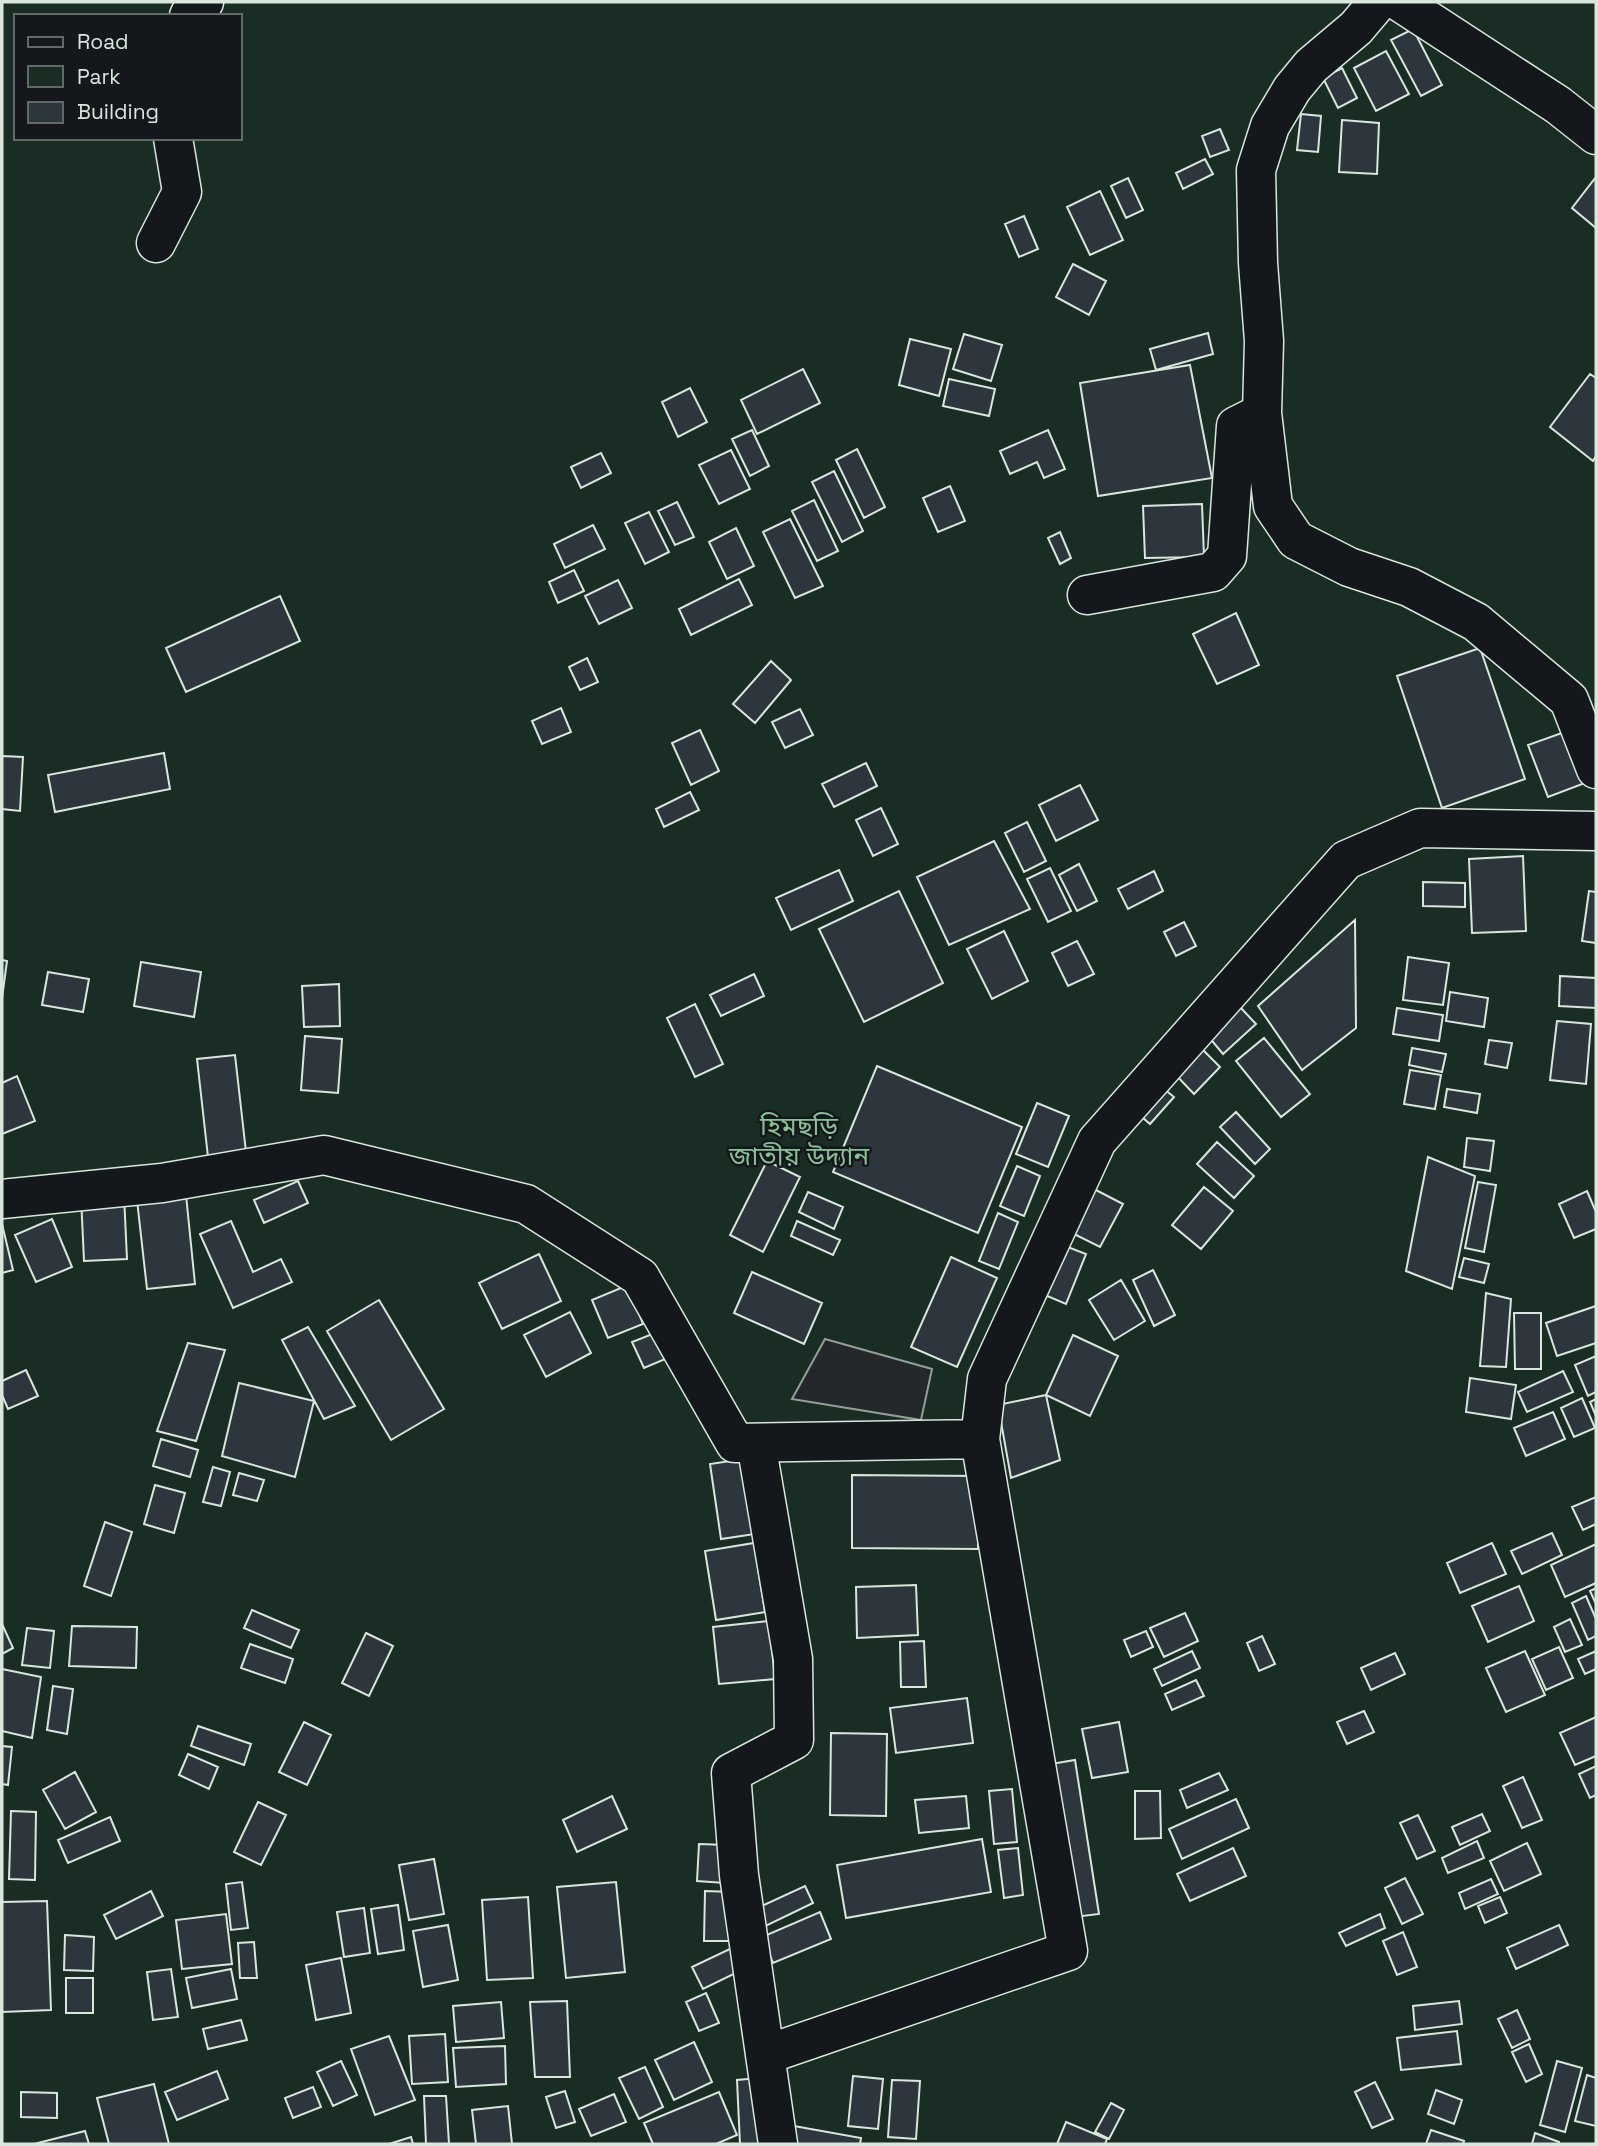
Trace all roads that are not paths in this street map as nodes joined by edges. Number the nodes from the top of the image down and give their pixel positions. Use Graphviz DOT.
graph roads {
  1 [pos="204,2"];
  2 [pos="1378,2"];
  3 [pos="1400,2"];
  4 [pos="190,14"];
  5 [pos="1596,135"];
  6 [pos="173,140"];
  7 [pos="156,243"];
  8 [pos="1262,413"];
  9 [pos="1087,595"];
  10 [pos="1596,769"];
  11 [pos="1596,831"];
  12 [pos="2,1199"];
  13 [pos="980,1439"];
  14 [pos="756,1443"];
  15 [pos="765,2055"];
  16 [pos="778,2144"];
  1 -- 4 [label="street"];
  2 -- 8 [label="street"];
  3 -- 5 [label="street"];
  6 -- 7 [label="street"];
  8 -- 9 [label="street"];
  8 -- 10 [label="street"];
  11 -- 13 [label="street"];
  12 -- 14 [label="street"];
  13 -- 14 [label="street"];
  13 -- 15 [label="street"];
  14 -- 15 [label="street"];
  15 -- 16 [label="street"];
}
